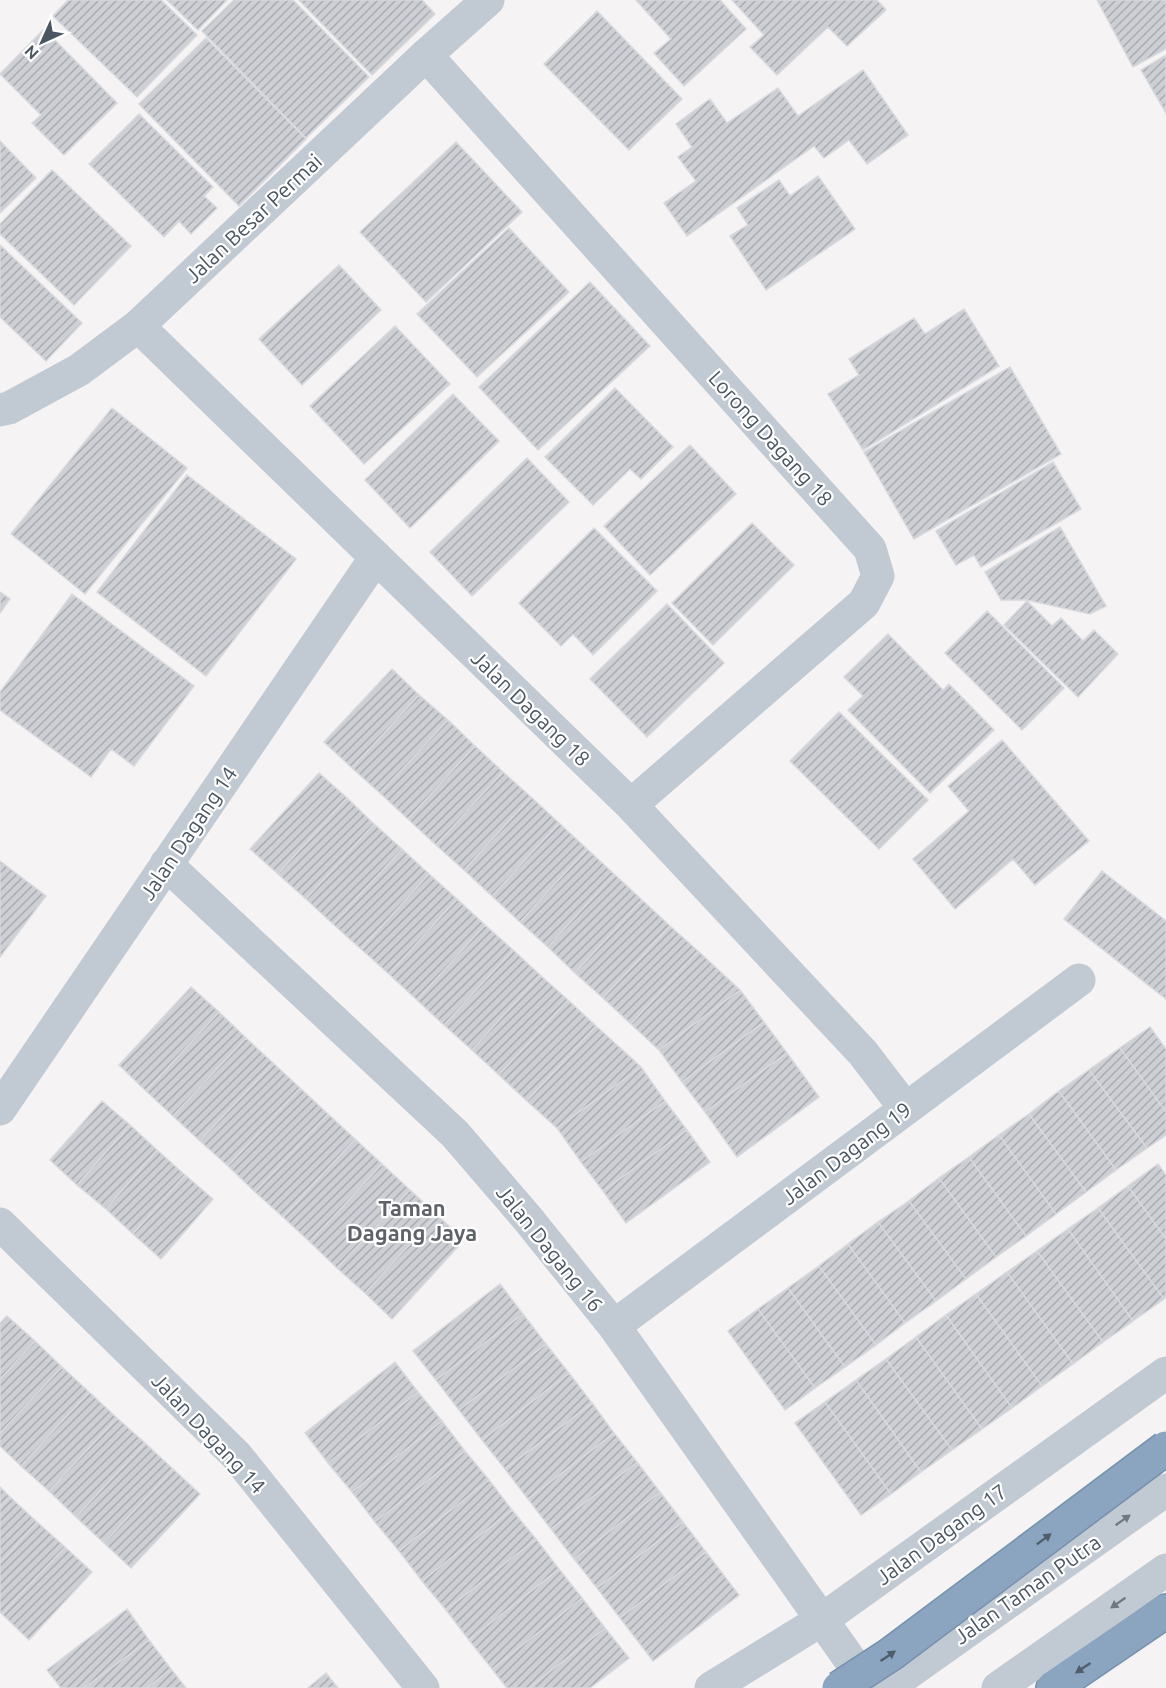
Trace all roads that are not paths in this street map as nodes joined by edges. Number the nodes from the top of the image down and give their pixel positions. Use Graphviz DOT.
graph roads {
  1 [pos="488,0"];
  2 [pos="426,55"];
  3 [pos="138,326"];
  4 [pos="0,410"];
  5 [pos="376,557"];
  6 [pos="631,805"];
  7 [pos="166,864"];
  8 [pos="1079,980"];
  9 [pos="905,1108"];
  10 [pos="0,1109"];
  11 [pos="0,1224"];
  12 [pos="614,1326"];
  13 [pos="1166,1373"];
  14 [pos="1166,1448"];
  15 [pos="1166,1490"];
  16 [pos="1166,1570"];
  17 [pos="1166,1611"];
  18 [pos="823,1619"];
  19 [pos="423,1688"];
  20 [pos="711,1688"];
  21 [pos="839,1688"];
  22 [pos="870,1688"];
  23 [pos="887,1688"];
  24 [pos="998,1688"];
  25 [pos="1053,1688"];
  1 -- 2 [label="street, Jalan Besar Permai"];
  2 -- 3 [label="street, Jalan Besar Permai"];
  2 -- 6 [label="street, Lorong Dagang 18"];
  3 -- 4 [label="street, Jalan Besar Permai"];
  3 -- 5 [label="street, Jalan Dagang 18"];
  5 -- 6 [label="street, Jalan Dagang 18"];
  5 -- 7 [label="street, Jalan Dagang 14"];
  6 -- 9 [label="street, Jalan Dagang 18"];
  7 -- 10 [label="street, Jalan Dagang 14"];
  7 -- 12 [label="street, Jalan Dagang 16"];
  8 -- 9 [label="street, Jalan Dagang 19"];
  9 -- 12 [label="street, Jalan Dagang 19"];
  11 -- 19 [label="street, Jalan Dagang 14"];
  12 -- 18 [label="street, Jalan Dagang 16"];
  13 -- 18 [label="street, Jalan Dagang 17"];
  21 -- 14 [label="highway, one-way, bridge"];
  23 -- 15 [label="street, Jalan Taman Putra, one-way"];
  16 -- 24 [label="street, one-way"];
  17 -- 25 [label="highway, one-way"];
  18 -- 20 [label="street, Jalan Dagang 17"];
  18 -- 22 [label="street, Jalan Dagang 16"];
}
